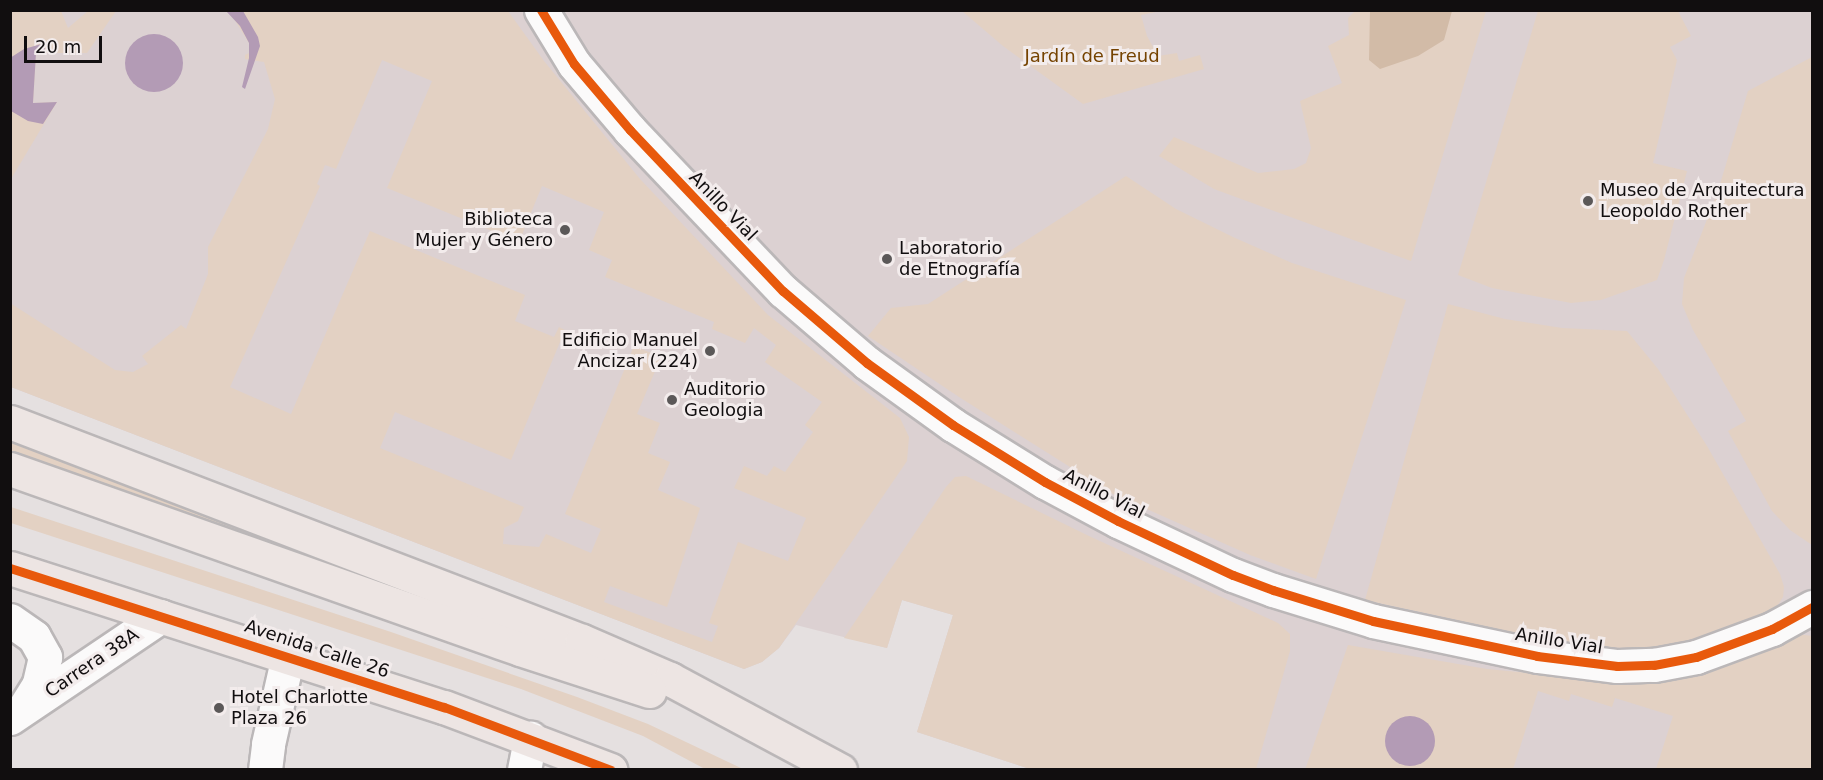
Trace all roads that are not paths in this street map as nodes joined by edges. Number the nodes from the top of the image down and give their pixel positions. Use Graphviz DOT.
graph roads {
  1 [pos="541,10"];
  2 [pos="10,422"];
  3 [pos="10,469"];
  4 [pos="10,568"];
  5 [pos="1812,607"];
  6 [pos="161,616"];
  7 [pos="10,620"];
  8 [pos="288,656"];
  9 [pos="17,714"];
  10 [pos="773,733"];
  11 [pos="530,738"];
  12 [pos="265,770"];
  13 [pos="524,770"];
  14 [pos="611,770"];
  15 [pos="840,770"];
  1 -- 5 [label="street, Anillo Vial"];
  2 -- 10 [label="main road"];
  3 -- 10 [label="main road"];
  4 -- 6 [label="main road, Avenida Calle 26"];
  6 -- 8 [label="main road, Avenida Calle 26"];
  6 -- 9 [label="street, Carrera 38A"];
  7 -- 9 [label="street, Carrera 38A"];
  8 -- 11 [label="main road, Avenida Calle 26"];
  8 -- 12 [label="street"];
  10 -- 15 [label="main road"];
  11 -- 13 [label="street"];
  11 -- 14 [label="main road, Avenida Calle 26"];
}
